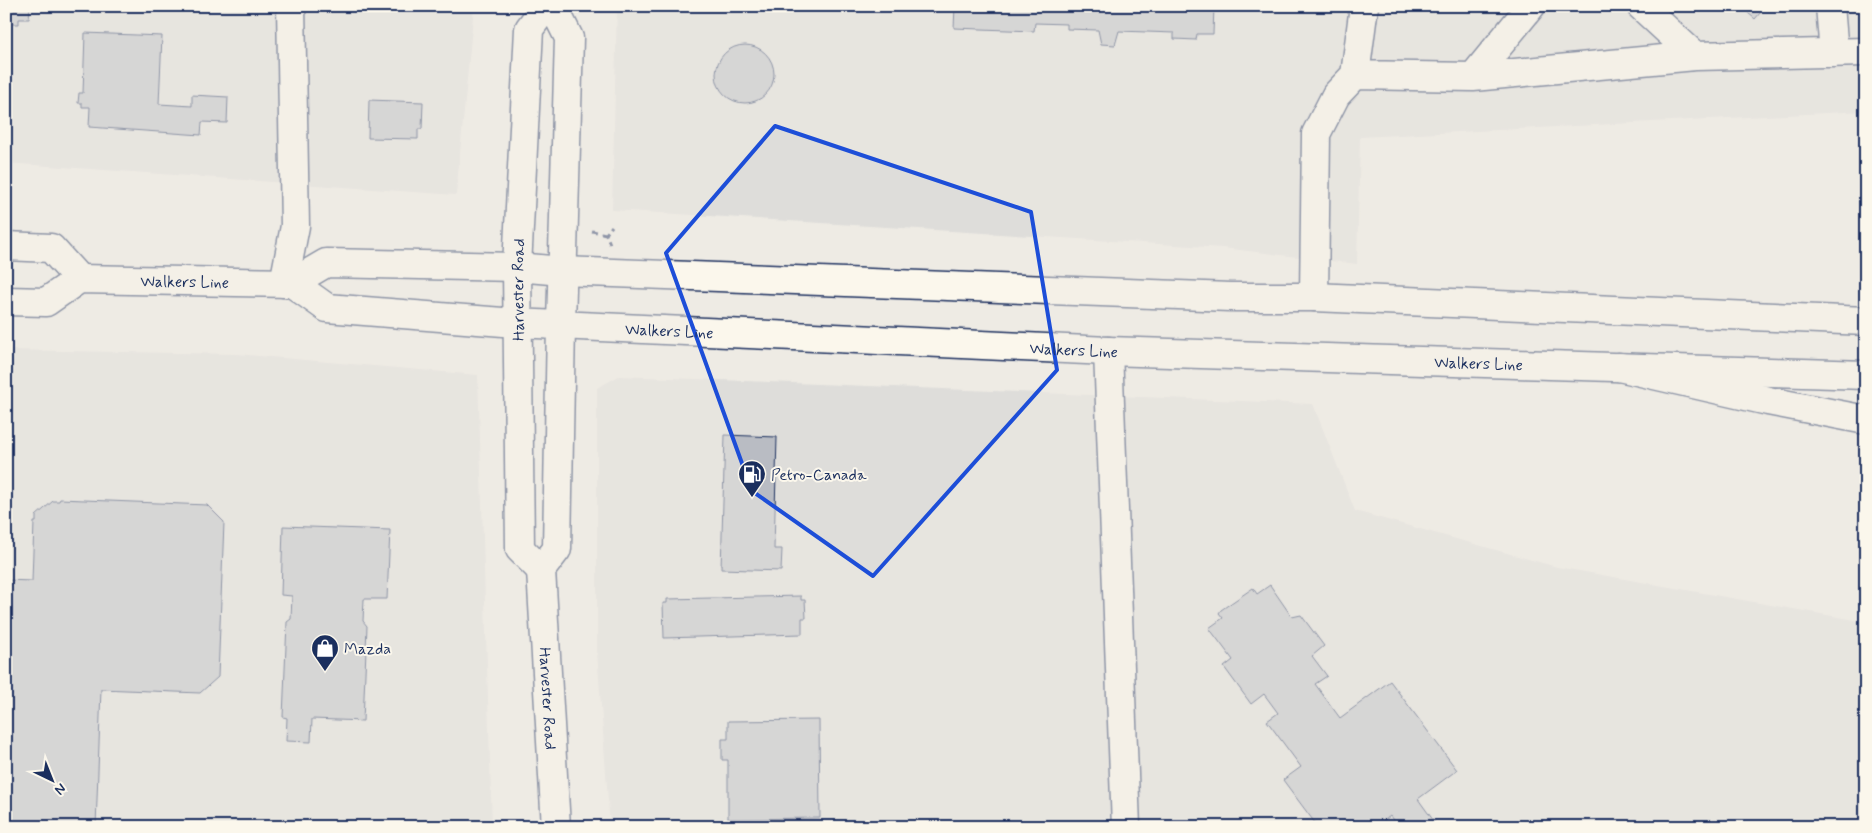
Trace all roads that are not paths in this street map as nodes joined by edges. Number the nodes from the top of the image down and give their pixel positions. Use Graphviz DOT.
graph roads {
  1 [pos="291,6"];
  2 [pos="546,6"];
  3 [pos="553,6"];
  4 [pos="1364,6"];
  5 [pos="1531,6"];
  6 [pos="1641,6"];
  7 [pos="1830,6"];
  8 [pos="1866,52"];
  9 [pos="1834,53"];
  10 [pos="1695,56"];
  11 [pos="1355,75"];
  12 [pos="1474,77"];
  13 [pos="6,246"];
  14 [pos="517,267"];
  15 [pos="562,271"];
  16 [pos="79,279"];
  17 [pos="288,283"];
  18 [pos="1314,297"];
  19 [pos="6,301"];
  20 [pos="1866,321"];
  21 [pos="516,322"];
  22 [pos="560,324"];
  23 [pos="1108,351"];
  24 [pos="1619,367"];
  25 [pos="1866,375"];
  26 [pos="1866,420"];
  27 [pos="541,570"];
  28 [pos="556,827"];
  29 [pos="1126,827"];
  1 -- 17 [label="main road"];
  2 -- 14 [label="main road, Harvester Road"];
  3 -- 15 [label="main road"];
  4 -- 11 [label="main road"];
  5 -- 12 [label="main road"];
  6 -- 10 [label="main road"];
  7 -- 9 [label="main road"];
  8 -- 9 [label="main road"];
  9 -- 10 [label="main road"];
  10 -- 12 [label="main road"];
  11 -- 12 [label="main road"];
  11 -- 18 [label="main road"];
  13 -- 16 [label="main road"];
  14 -- 15 [label="main road"];
  14 -- 17 [label="main road"];
  14 -- 21 [label="main road, Harvester Road"];
  15 -- 18 [label="main road"];
  15 -- 22 [label="main road"];
  16 -- 17 [label="main road, Walkers Line"];
  16 -- 19 [label="main road"];
  17 -- 21 [label="main road, Walkers Line"];
  18 -- 20 [label="main road"];
  21 -- 22 [label="main road, Walkers Line"];
  21 -- 27 [label="main road, Harvester Road"];
  22 -- 23 [label="main road, Walkers Line"];
  22 -- 27 [label="main road"];
  23 -- 24 [label="main road, Walkers Line"];
  23 -- 29 [label="main road"];
  24 -- 25 [label="main road, Walkers Line"];
  24 -- 26 [label="main road"];
  27 -- 28 [label="main road, Harvester Road"];
}
